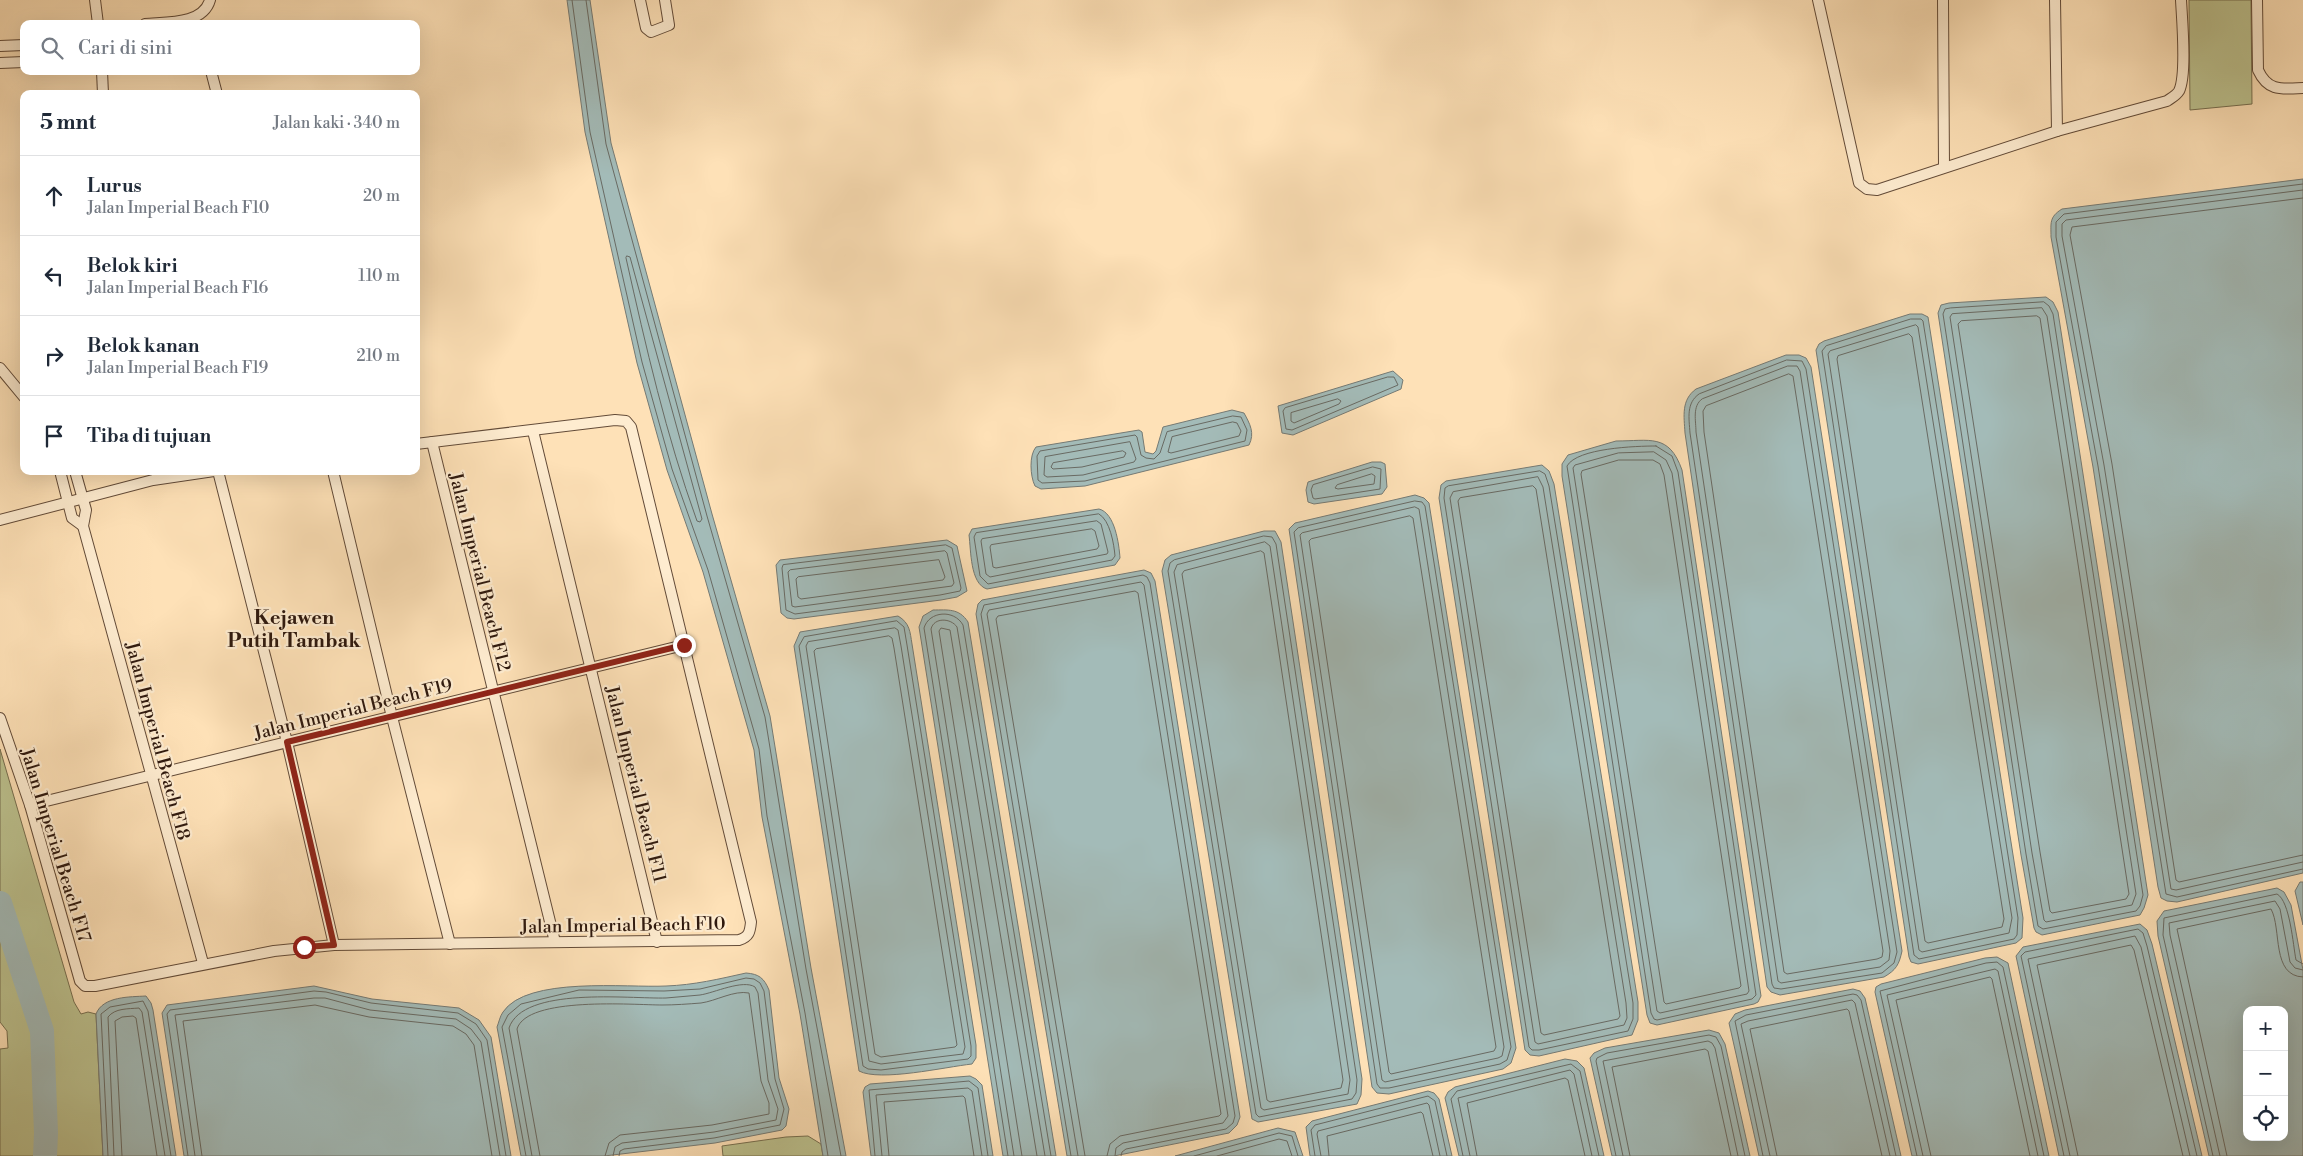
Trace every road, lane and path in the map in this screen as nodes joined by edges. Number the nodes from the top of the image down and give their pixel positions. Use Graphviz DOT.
graph roads {
  1 [pos="95,0"];
  2 [pos="210,0"];
  3 [pos="640,0"];
  4 [pos="665,0"];
  5 [pos="1818,0"];
  6 [pos="1943,0"];
  7 [pos="2055,0"];
  8 [pos="2181,0"];
  9 [pos="2257,0"];
  10 [pos="98,20"];
  11 [pos="183,20"];
  12 [pos="20,45"];
  13 [pos="0,46"];
  14 [pos="20,62"];
  15 [pos="0,64"];
  16 [pos="102,75"];
  17 [pos="212,75"];
  18 [pos="2303,88"];
  19 [pos="103,90"];
  20 [pos="216,90"];
  21 [pos="2057,131"];
  22 [pos="1944,167"];
  23 [pos="0,368"];
  24 [pos="20,392"];
  25 [pos="533,430"];
  26 [pos="432,442"];
  27 [pos="420,444"];
  28 [pos="61,475"];
  29 [pos="77,475"];
  30 [pos="187,475"];
  31 [pos="219,475"];
  32 [pos="334,475"];
  33 [pos="83,498"];
  34 [pos="68,502"];
  35 [pos="0,520"];
  36 [pos="82,526"];
  37 [pos="684,645"];
  38 [pos="591,668"];
  39 [pos="493,692"];
  40 [pos="392,716"];
  41 [pos="0,718"];
  42 [pos="287,742"];
  43 [pos="151,776"];
  44 [pos="30,805"];
  45 [pos="555,942"];
  46 [pos="657,942"];
  47 [pos="450,944"];
  48 [pos="334,945"];
  49 [pos="203,963"];
  50 [pos="80,981"];
  1 -- 10 [label="street"];
  2 -- 11 [label="street"];
  3 -- 4 [label="street"];
  5 -- 22 [label="street"];
  6 -- 22 [label="street"];
  7 -- 21 [label="street"];
  8 -- 21 [label="street"];
  9 -- 18 [label="street"];
  12 -- 13 [label="street"];
  14 -- 15 [label="street"];
  16 -- 19 [label="street"];
  17 -- 20 [label="street"];
  21 -- 22 [label="street"];
  23 -- 24 [label="street"];
  25 -- 26 [label="street"];
  25 -- 37 [label="street, Jalan Imperial Beach F10"];
  25 -- 38 [label="street, Jalan Imperial Beach F11"];
  26 -- 27 [label="street"];
  26 -- 39 [label="street, Jalan Imperial Beach F12"];
  28 -- 34 [label="street"];
  29 -- 33 [label="street"];
  30 -- 33 [label="street"];
  31 -- 42 [label="street"];
  32 -- 40 [label="street"];
  33 -- 34 [label="street"];
  33 -- 36 [label="street"];
  34 -- 35 [label="street"];
  34 -- 36 [label="street"];
  36 -- 43 [label="street, Jalan Imperial Beach F18"];
  37 -- 38 [label="street, Jalan Imperial Beach F19"];
  37 -- 46 [label="street, Jalan Imperial Beach F10"];
  38 -- 39 [label="street, Jalan Imperial Beach F19"];
  38 -- 46 [label="street, Jalan Imperial Beach F11"];
  39 -- 40 [label="street, Jalan Imperial Beach F19"];
  39 -- 45 [label="street, Jalan Imperial Beach F12"];
  40 -- 42 [label="street, Jalan Imperial Beach F19"];
  40 -- 47 [label="street"];
  41 -- 44 [label="street, Jalan Imperial Beach F17"];
  42 -- 43 [label="street, Jalan Imperial Beach F19"];
  42 -- 48 [label="street"];
  43 -- 44 [label="street, Jalan Imperial Beach F19"];
  43 -- 49 [label="street, Jalan Imperial Beach F18"];
  44 -- 50 [label="street, Jalan Imperial Beach F17"];
  45 -- 46 [label="street, Jalan Imperial Beach F10"];
  45 -- 47 [label="street, Jalan Imperial Beach F10"];
  47 -- 48 [label="street, Jalan Imperial Beach F10"];
  48 -- 49 [label="street, Jalan Imperial Beach F10"];
  49 -- 50 [label="street, Jalan Imperial Beach F10"];
}
